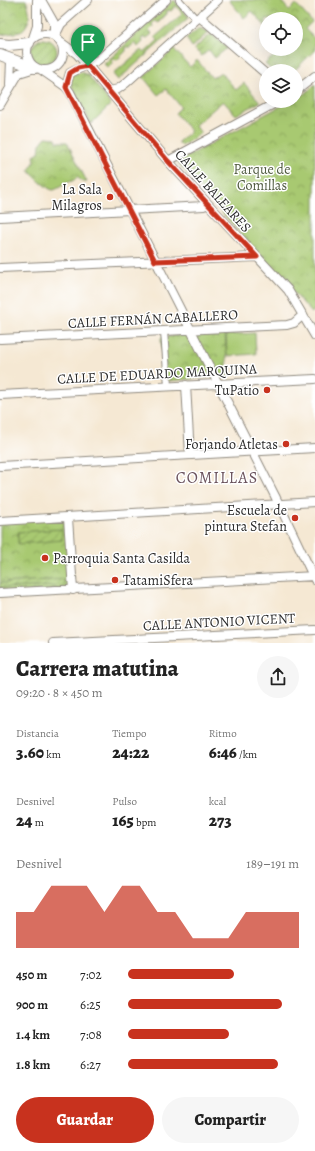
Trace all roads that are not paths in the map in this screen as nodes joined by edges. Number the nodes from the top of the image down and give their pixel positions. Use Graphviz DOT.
graph roads {
  1 [pos="37,0"];
  2 [pos="41,0"];
  3 [pos="88,0"];
  4 [pos="166,0"];
  5 [pos="179,0"];
  6 [pos="218,0"];
  7 [pos="199,16"];
  8 [pos="57,24"];
  9 [pos="57,38"];
  10 [pos="31,40"];
  11 [pos="0,44"];
  12 [pos="0,55"];
  13 [pos="14,61"];
  14 [pos="88,66"];
  15 [pos="259,68"];
  16 [pos="37,69"];
  17 [pos="315,76"];
  18 [pos="303,85"];
  19 [pos="10,86"];
  20 [pos="66,87"];
  21 [pos="110,91"];
  22 [pos="0,105"];
  23 [pos="266,108"];
  24 [pos="168,161"];
  25 [pos="207,203"];
  26 [pos="130,210"];
  27 [pos="0,217"];
  28 [pos="257,257"];
  29 [pos="155,261"];
  30 [pos="0,268"];
  31 [pos="303,315"];
  32 [pos="190,330"];
  33 [pos="164,331"];
  34 [pos="315,336"];
  35 [pos="0,340"];
  36 [pos="315,379"];
  37 [pos="217,384"];
  38 [pos="186,385"];
  39 [pos="168,386"];
  40 [pos="0,395"];
  41 [pos="315,448"];
  42 [pos="251,451"];
  43 [pos="190,455"];
  44 [pos="0,466"];
  45 [pos="315,502"];
  46 [pos="279,504"];
  47 [pos="68,518"];
  48 [pos="0,521"];
  49 [pos="314,578"];
  50 [pos="72,590"];
  51 [pos="0,593"];
  52 [pos="315,630"];
  53 [pos="53,643"];
  1 -- 10 [label="street"];
  2 -- 8 [label="street"];
  3 -- 8 [label="street"];
  4 -- 14 [label="street"];
  5 -- 7 [label="street"];
  6 -- 7 [label="street"];
  7 -- 15 [label="street"];
  7 -- 21 [label="street"];
  8 -- 9 [label="street"];
  9 -- 10 [label="street"];
  9 -- 14 [label="street, CALLE BALEARES"];
  9 -- 16 [label="street"];
  10 -- 11 [label="street"];
  10 -- 13 [label="street"];
  10 -- 16 [label="street"];
  12 -- 13 [label="street"];
  13 -- 16 [label="street"];
  13 -- 19 [label="street"];
  14 -- 20 [label="street"];
  14 -- 21 [label="street, CALLE BALEARES"];
  16 -- 19 [label="street"];
  16 -- 20 [label="street"];
  17 -- 18 [label="street"];
  19 -- 22 [label="street"];
  20 -- 26 [label="street"];
  21 -- 24 [label="street, CALLE BALEARES"];
  23 -- 24 [label="street"];
  24 -- 25 [label="street, CALLE BALEARES"];
  25 -- 26 [label="street"];
  25 -- 28 [label="street, CALLE BALEARES"];
  26 -- 27 [label="street"];
  26 -- 29 [label="street"];
  28 -- 29 [label="street"];
  28 -- 31 [label="street, CALLE BALEARES"];
  29 -- 30 [label="street"];
  29 -- 32 [label="street"];
  31 -- 32 [label="street, CALLE FERNÁN CABALLERO"];
  31 -- 34 [label="street, CALLE BALEARES"];
  32 -- 33 [label="street, CALLE FERNÁN CABALLERO"];
  32 -- 37 [label="street"];
  33 -- 35 [label="street, CALLE FERNÁN CABALLERO"];
  33 -- 39 [label="street"];
  36 -- 37 [label="street, CALLE DE EDUARDO MARQUINA"];
  37 -- 38 [label="street, CALLE DE EDUARDO MARQUINA"];
  37 -- 42 [label="street"];
  38 -- 39 [label="street, CALLE DE EDUARDO MARQUINA"];
  38 -- 43 [label="street"];
  39 -- 40 [label="street, CALLE DE EDUARDO MARQUINA"];
  41 -- 42 [label="street"];
  42 -- 43 [label="street"];
  42 -- 46 [label="street"];
  43 -- 44 [label="street"];
  45 -- 46 [label="street"];
  46 -- 47 [label="street"];
  46 -- 49 [label="street"];
  47 -- 48 [label="street"];
  47 -- 50 [label="street"];
  49 -- 50 [label="street"];
  50 -- 51 [label="street"];
  52 -- 53 [label="street, CALLE ANTONIO VICENT"];
}
